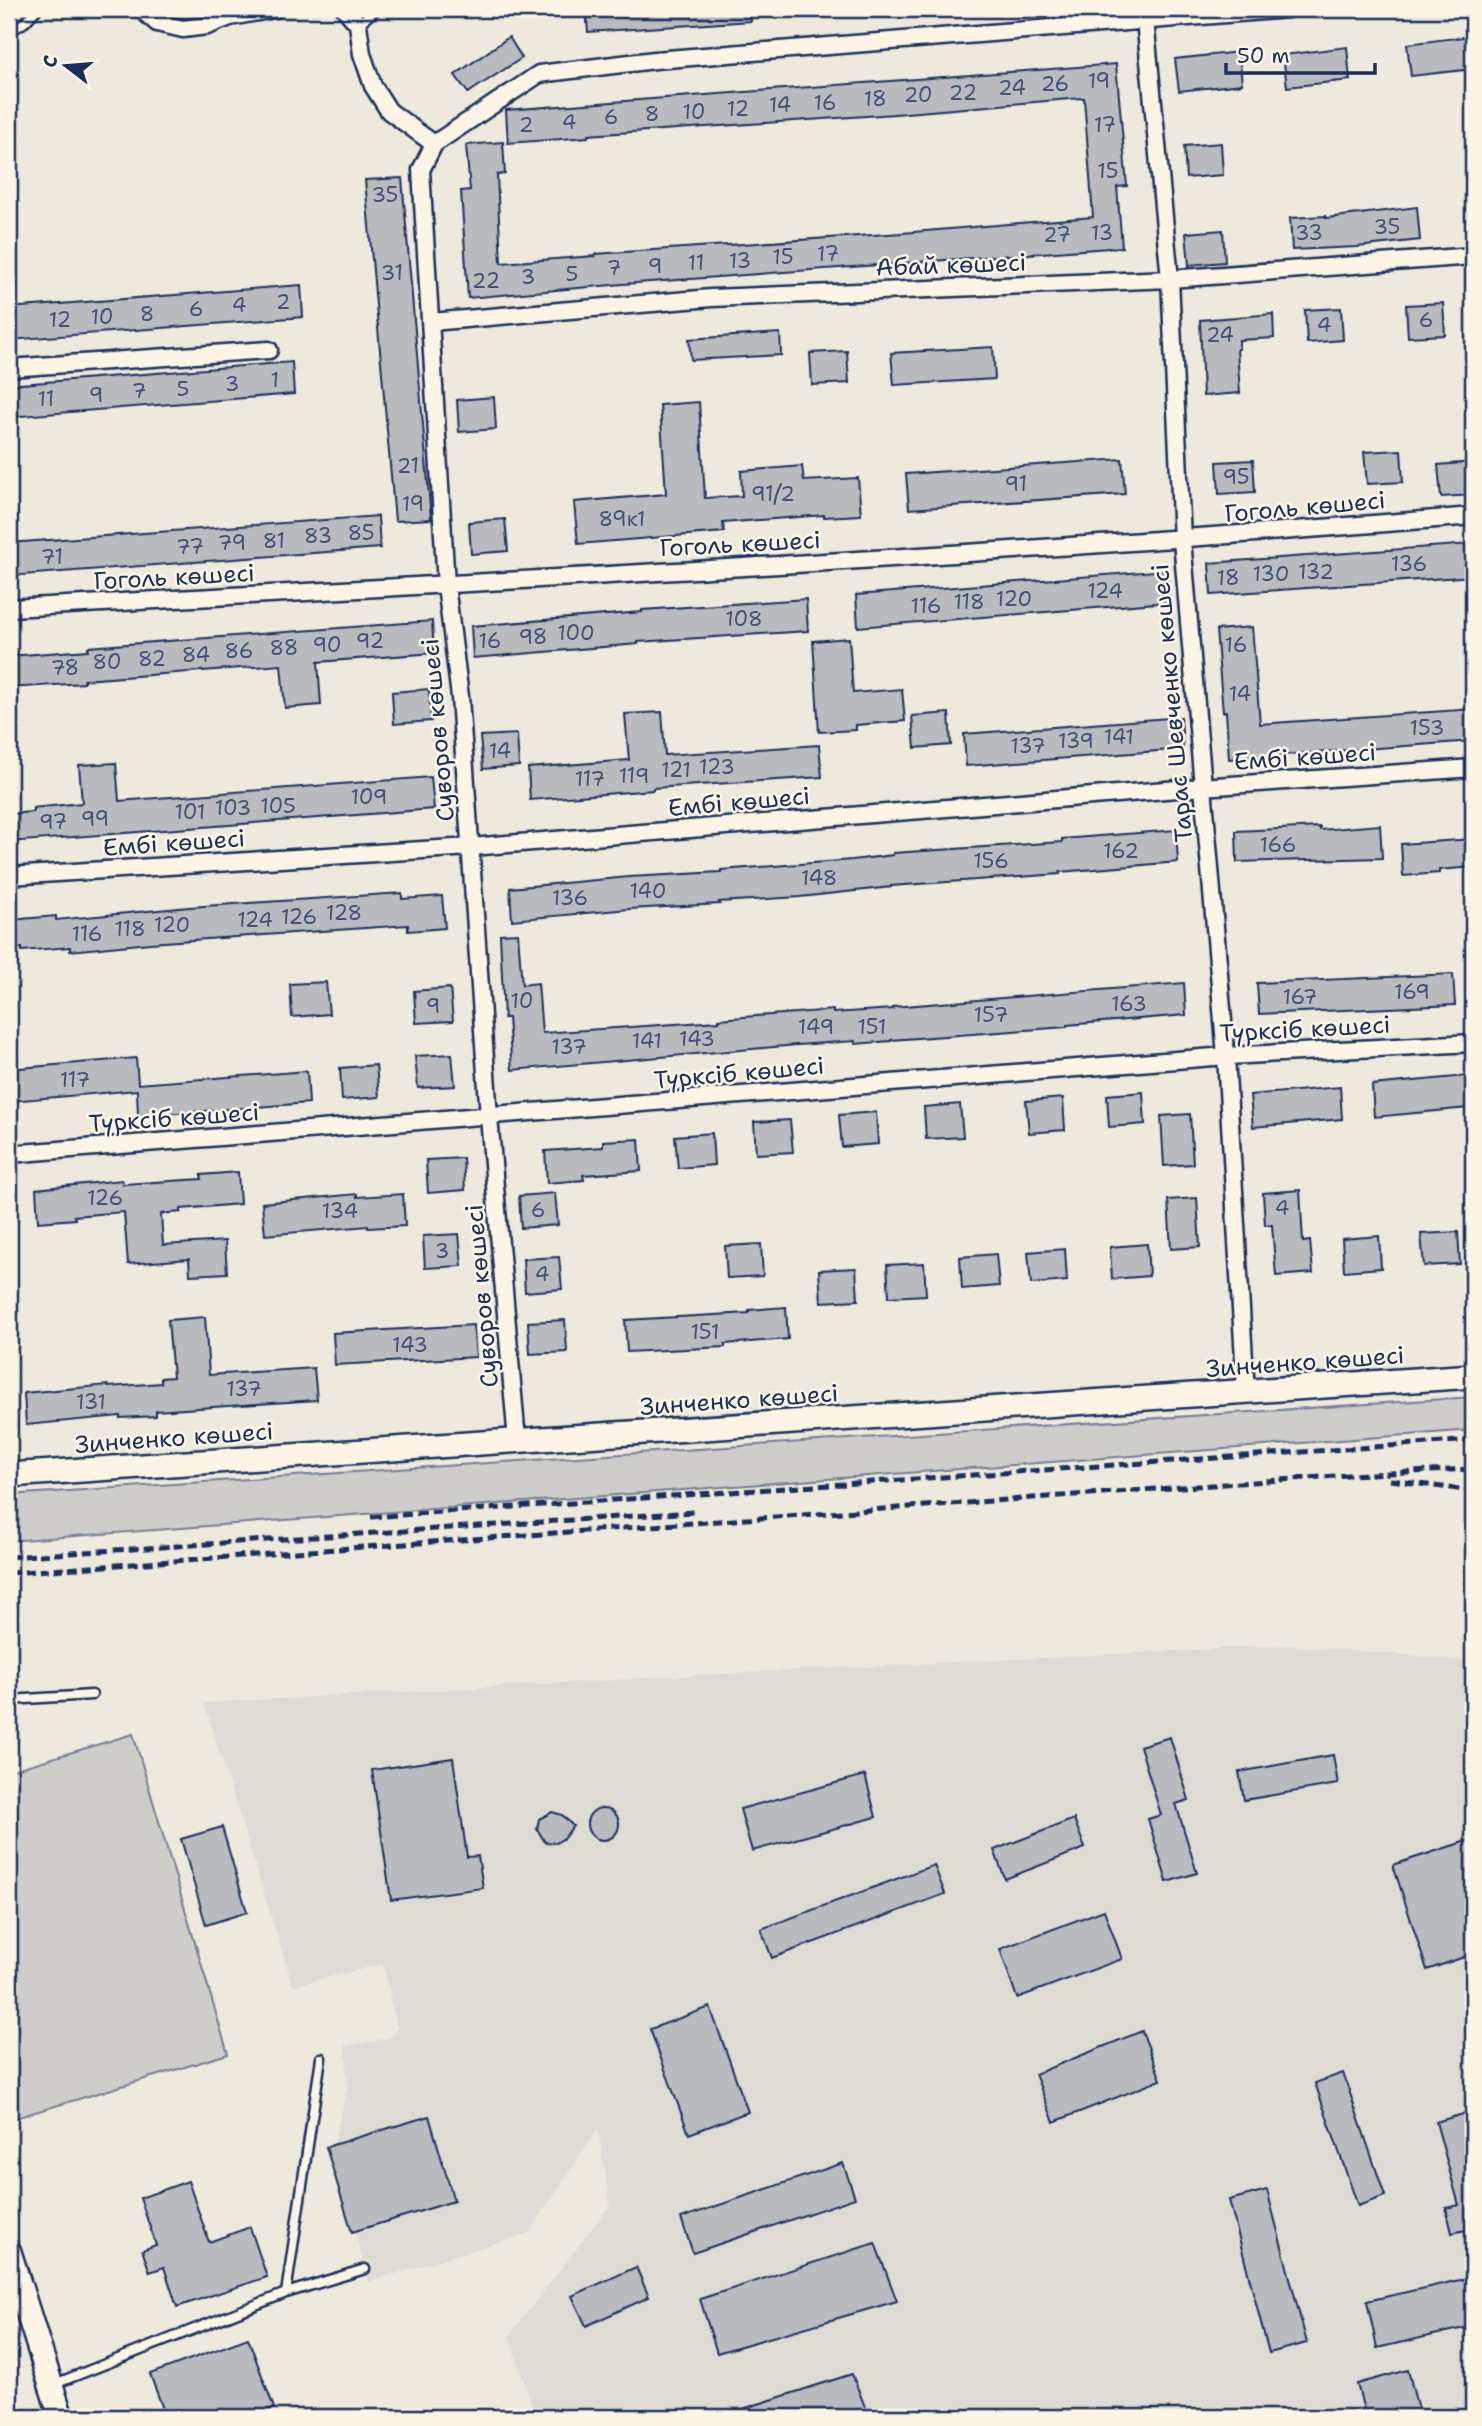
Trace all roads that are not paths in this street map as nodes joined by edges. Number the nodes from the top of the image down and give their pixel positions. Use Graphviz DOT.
graph roads {
  1 [pos="37,9"];
  2 [pos="141,9"];
  3 [pos="275,9"];
  4 [pos="345,9"];
  5 [pos="377,9"];
  6 [pos="1288,9"];
  7 [pos="1144,15"];
  8 [pos="358,24"];
  9 [pos="9,32"];
  10 [pos="434,144"];
  11 [pos="1473,256"];
  12 [pos="1170,279"];
  13 [pos="431,322"];
  14 [pos="269,350"];
  15 [pos="9,368"];
  16 [pos="1473,516"];
  17 [pos="1182,540"];
  18 [pos="446,585"];
  19 [pos="9,608"];
  20 [pos="1473,768"];
  21 [pos="1202,787"];
  22 [pos="471,847"];
  23 [pos="9,876"];
  24 [pos="1473,1043"];
  25 [pos="1226,1056"];
  26 [pos="489,1117"];
  27 [pos="9,1154"];
  28 [pos="1473,1376"];
  29 [pos="1246,1393"];
  30 [pos="517,1441"];
  31 [pos="9,1475"];
  32 [pos="92,1695"];
  33 [pos="9,1700"];
  34 [pos="321,2058"];
  35 [pos="9,2252"];
  36 [pos="365,2269"];
  37 [pos="286,2293"];
  38 [pos="52,2385"];
  39 [pos="61,2417"];
  1 -- 9 [label="lane"];
  2 -- 3 [label="street"];
  4 -- 8 [label="street"];
  5 -- 8 [label="lane"];
  6 -- 7 [label="street"];
  7 -- 10 [label="street"];
  7 -- 12 [label="street, Тарас Шевченко көшесі"];
  8 -- 10 [label="street"];
  10 -- 13 [label="street, Суворов көшесі"];
  11 -- 12 [label="street, Абай көшесі"];
  12 -- 13 [label="street, Абай көшесі"];
  12 -- 17 [label="street, Тарас Шевченко көшесі"];
  13 -- 18 [label="street, Суворов көшесі"];
  14 -- 15 [label="street"];
  16 -- 17 [label="street, Гоголь көшесі"];
  17 -- 18 [label="street, Гоголь көшесі"];
  17 -- 21 [label="street, Тарас Шевченко көшесі"];
  18 -- 19 [label="street, Гоголь көшесі"];
  18 -- 22 [label="street, Суворов көшесі"];
  20 -- 21 [label="street, Ембі көшесі"];
  21 -- 22 [label="street, Ембі көшесі"];
  21 -- 25 [label="street, Тарас Шевченко көшесі"];
  22 -- 23 [label="street, Ембі көшесі"];
  22 -- 26 [label="street, Суворов көшесі"];
  24 -- 25 [label="street, Түрксіб көшесі"];
  25 -- 26 [label="street, Түрксіб көшесі"];
  25 -- 29 [label="street, Тарас Шевченко көшесі"];
  26 -- 27 [label="street, Түрксіб көшесі"];
  26 -- 30 [label="street, Суворов көшесі"];
  28 -- 29 [label="main road, Зинченко көшесі"];
  29 -- 30 [label="main road, Зинченко көшесі"];
  30 -- 31 [label="main road, Зинченко көшесі"];
  32 -- 33 [label="lane"];
  34 -- 37 [label="lane"];
  35 -- 38 [label="main road"];
  36 -- 37 [label="lane"];
  37 -- 38 [label="lane"];
  38 -- 39 [label="main road"];
}
